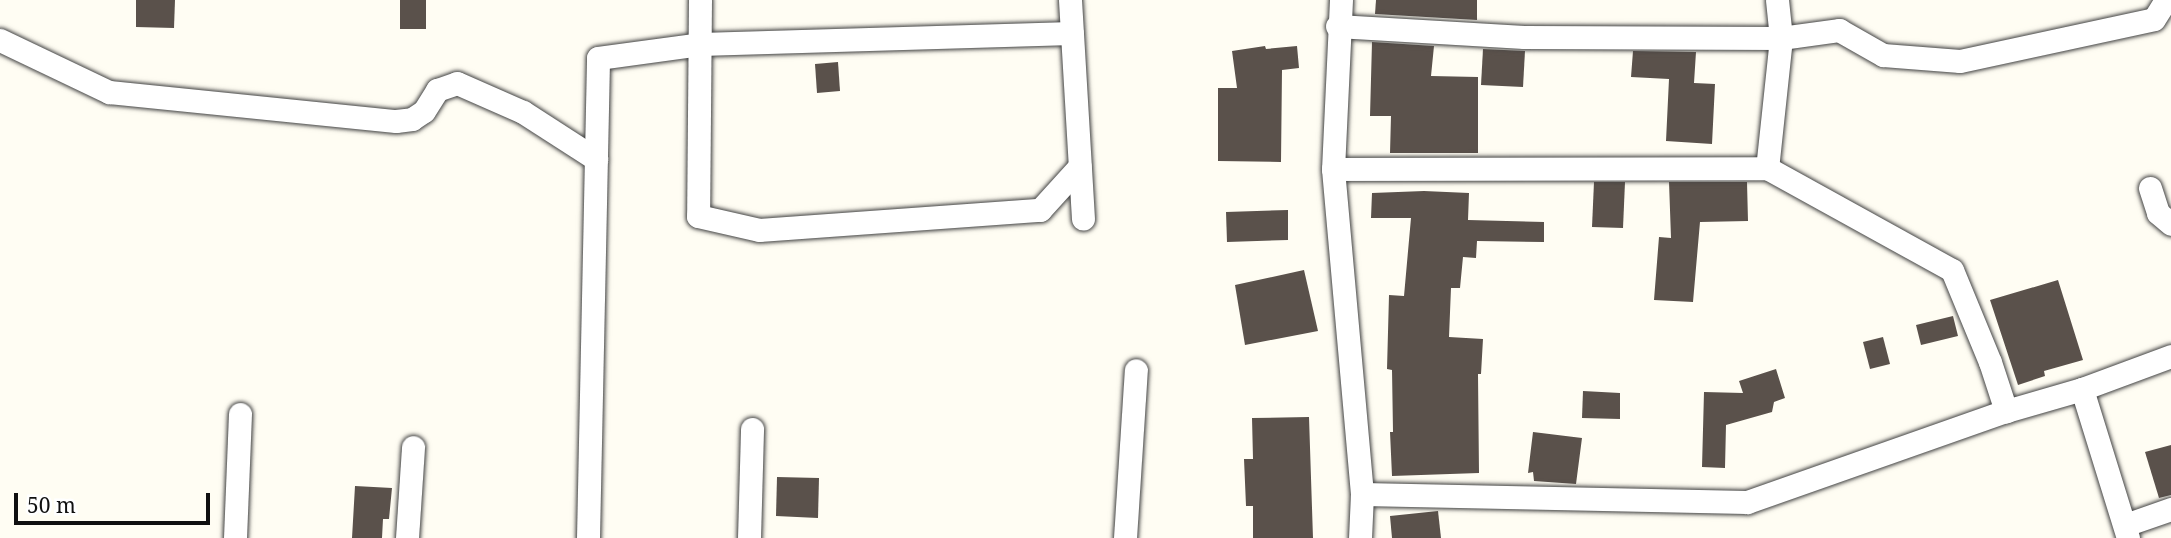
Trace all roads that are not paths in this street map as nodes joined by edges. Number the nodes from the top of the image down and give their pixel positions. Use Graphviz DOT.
graph roads {
  1 [pos="700,0"];
  2 [pos="1070,0"];
  3 [pos="1341,0"];
  4 [pos="1777,0"];
  5 [pos="2166,0"];
  6 [pos="1337,26"];
  7 [pos="1072,33"];
  8 [pos="1781,38"];
  9 [pos="0,40"];
  10 [pos="700,44"];
  11 [pos="596,159"];
  12 [pos="1080,166"];
  13 [pos="1767,167"];
  14 [pos="1333,169"];
  15 [pos="2150,188"];
  16 [pos="1083,219"];
  17 [pos="2171,224"];
  18 [pos="2171,356"];
  19 [pos="1136,370"];
  20 [pos="2082,389"];
  21 [pos="2006,411"];
  22 [pos="240,414"];
  23 [pos="752,429"];
  24 [pos="413,447"];
  25 [pos="1362,494"];
  26 [pos="2171,509"];
  27 [pos="2126,531"];
  28 [pos="235,538"];
  29 [pos="407,538"];
  30 [pos="587,538"];
  31 [pos="749,538"];
  32 [pos="1125,538"];
  33 [pos="1360,538"];
  1 -- 10 [label="street"];
  2 -- 7 [label="street"];
  3 -- 6 [label="street"];
  4 -- 8 [label="street"];
  5 -- 8 [label="street"];
  6 -- 8 [label="street"];
  6 -- 14 [label="street"];
  7 -- 10 [label="street"];
  7 -- 12 [label="street"];
  8 -- 13 [label="street"];
  9 -- 11 [label="street"];
  10 -- 11 [label="street"];
  10 -- 12 [label="street"];
  11 -- 30 [label="street"];
  12 -- 16 [label="street"];
  13 -- 14 [label="street"];
  13 -- 21 [label="street"];
  14 -- 25 [label="street"];
  15 -- 17 [label="street"];
  18 -- 20 [label="street"];
  19 -- 32 [label="street"];
  20 -- 21 [label="street"];
  20 -- 27 [label="street"];
  21 -- 25 [label="street"];
  22 -- 28 [label="street"];
  23 -- 31 [label="street"];
  24 -- 29 [label="street"];
  25 -- 33 [label="street"];
  26 -- 27 [label="street"];
}
